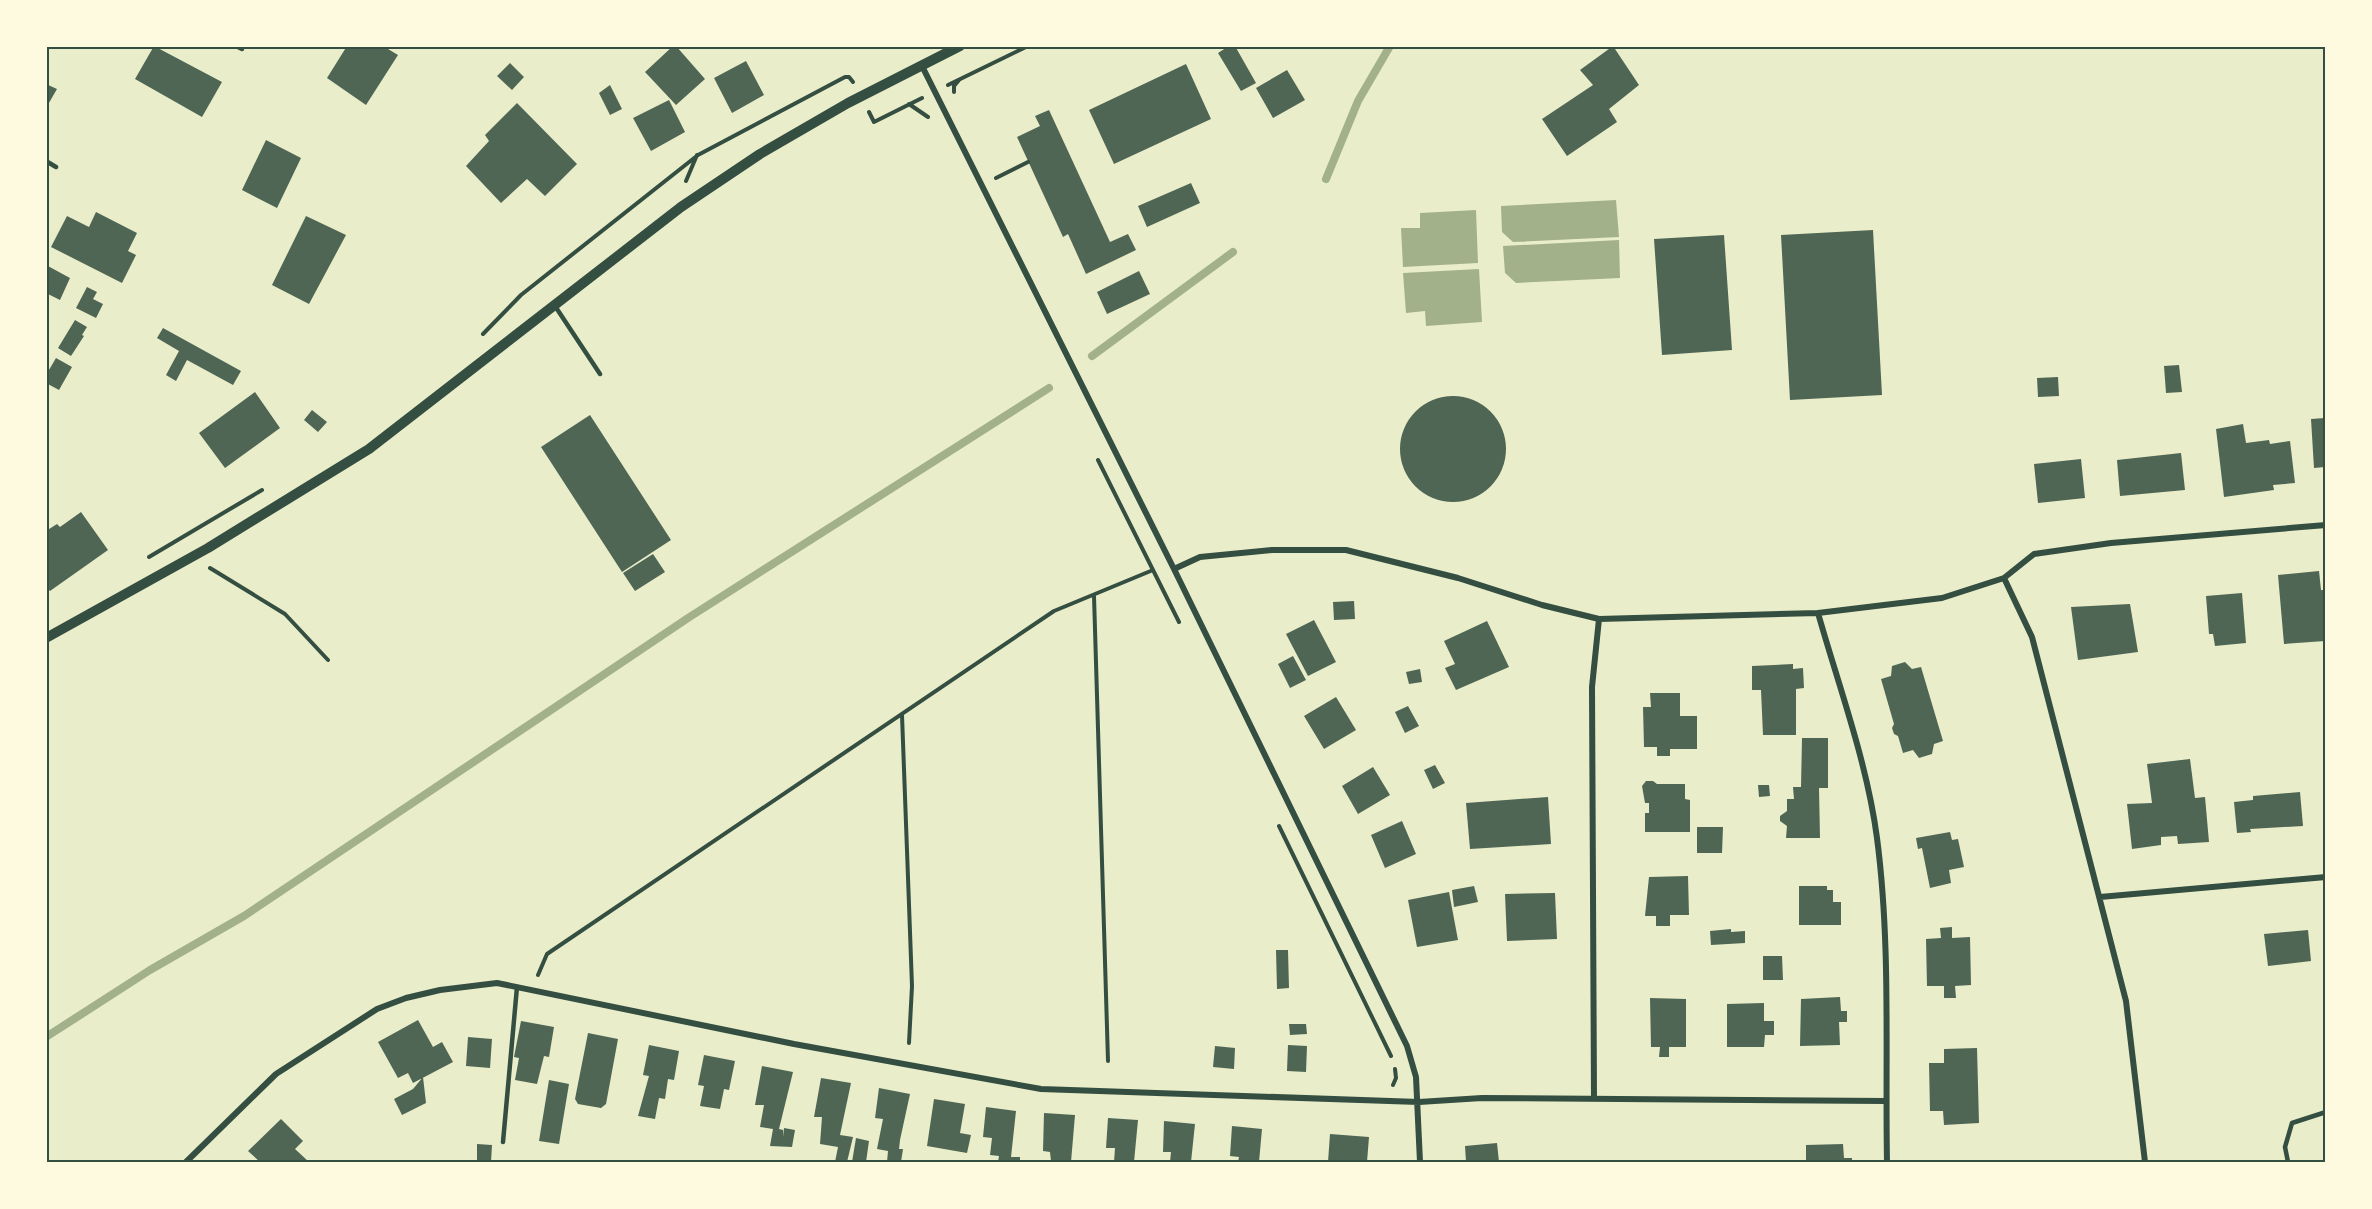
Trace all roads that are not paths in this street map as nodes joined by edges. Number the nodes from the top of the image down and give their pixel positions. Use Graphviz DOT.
graph roads {
  1 [pos="960,46"];
  2 [pos="922,66"];
  3 [pos="46,161"];
  4 [pos="56,167"];
  5 [pos="554,305"];
  6 [pos="600,374"];
  7 [pos="2325,525"];
  8 [pos="1174,569"];
  9 [pos="2004,578"];
  10 [pos="1818,613"];
  11 [pos="1599,619"];
  12 [pos="46,638"];
  13 [pos="2325,877"];
  14 [pos="2100,897"];
  15 [pos="517,987"];
  16 [pos="1594,1098"];
  17 [pos="1886,1101"];
  18 [pos="1419,1102"];
  19 [pos="2325,1112"];
  20 [pos="503,1142"];
  21 [pos="186,1162"];
  22 [pos="1420,1162"];
  23 [pos="1887,1162"];
  24 [pos="2145,1162"];
  25 [pos="2288,1162"];
  1 -- 2 [label="street"];
  2 -- 5 [label="street"];
  2 -- 8 [label="street"];
  3 -- 4 [label="lane"];
  5 -- 6 [label="lane"];
  5 -- 12 [label="street"];
  7 -- 9 [label="street"];
  8 -- 11 [label="street"];
  8 -- 18 [label="street"];
  9 -- 10 [label="street"];
  9 -- 14 [label="street"];
  10 -- 11 [label="street"];
  10 -- 17 [label="street"];
  11 -- 16 [label="street"];
  13 -- 14 [label="street"];
  14 -- 24 [label="street"];
  15 -- 18 [label="street"];
  15 -- 20 [label="lane"];
  15 -- 21 [label="street"];
  16 -- 17 [label="street"];
  16 -- 18 [label="street"];
  17 -- 23 [label="street"];
  18 -- 22 [label="street"];
  19 -- 25 [label="lane"];
}
